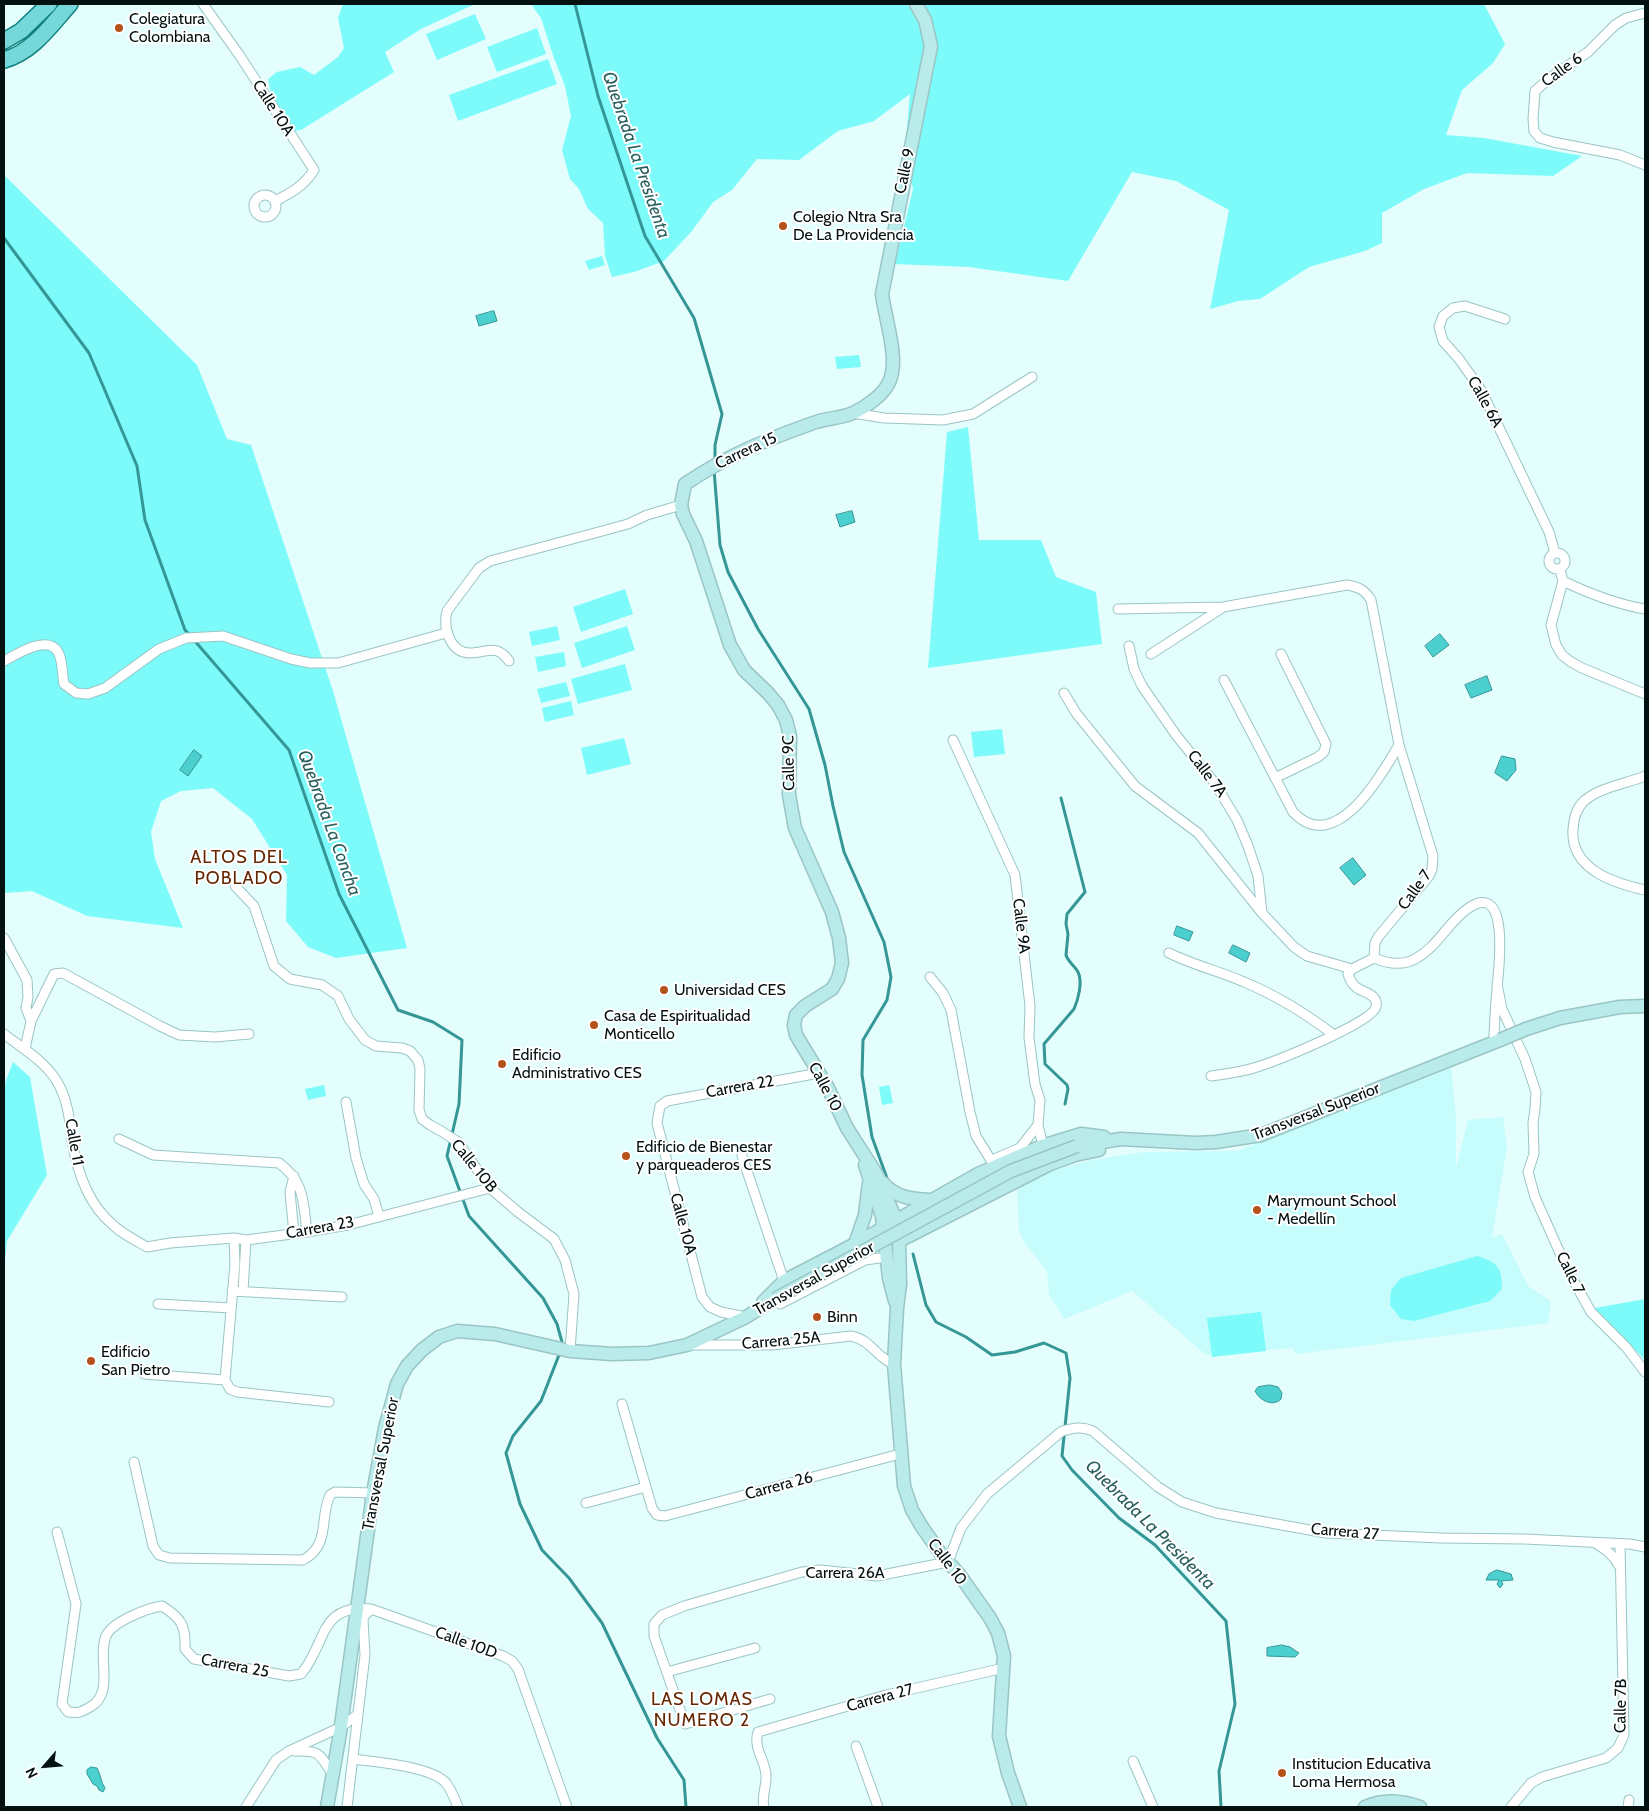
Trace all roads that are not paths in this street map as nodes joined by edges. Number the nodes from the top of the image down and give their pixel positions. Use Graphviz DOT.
graph roads {
  1 [pos="49,4"];
  2 [pos="70,4"];
  3 [pos="203,4"];
  4 [pos="916,4"];
  5 [pos="1645,13"];
  6 [pos="4,41"];
  7 [pos="4,60"];
  8 [pos="1645,165"];
  9 [pos="275,201"];
  10 [pos="1505,319"];
  11 [pos="1032,377"];
  12 [pos="853,413"];
  13 [pos="681,505"];
  14 [pos="1563,581"];
  15 [pos="1223,607"];
  16 [pos="1118,609"];
  17 [pos="1645,609"];
  18 [pos="446,633"];
  19 [pos="1129,646"];
  20 [pos="1151,654"];
  21 [pos="1281,654"];
  22 [pos="4,661"];
  23 [pos="508,661"];
  24 [pos="1224,680"];
  25 [pos="1064,692"];
  26 [pos="1645,694"];
  27 [pos="953,740"];
  28 [pos="1399,745"];
  29 [pos="1645,776"];
  30 [pos="1275,778"];
  31 [pos="235,886"];
  32 [pos="1645,890"];
  33 [pos="1262,913"];
  34 [pos="4,938"];
  35 [pos="1169,953"];
  36 [pos="1374,958"];
  37 [pos="1352,969"];
  38 [pos="930,977"];
  39 [pos="1497,984"];
  40 [pos="1645,1006"];
  41 [pos="31,1021"];
  42 [pos="794,1025"];
  43 [pos="4,1034"];
  44 [pos="249,1034"];
  45 [pos="1334,1036"];
  46 [pos="1497,1041"];
  47 [pos="25,1049"];
  48 [pos="819,1073"];
  49 [pos="1211,1076"];
  50 [pos="346,1102"];
  51 [pos="662,1103"];
  52 [pos="1038,1125"];
  53 [pos="119,1139"];
  54 [pos="1121,1139"];
  55 [pos="1042,1146"];
  56 [pos="742,1156"];
  57 [pos="1050,1164"];
  58 [pos="997,1174"];
  59 [pos="294,1176"];
  60 [pos="873,1177"];
  61 [pos="490,1188"];
  62 [pos="930,1200"];
  63 [pos="378,1216"];
  64 [pos="896,1220"];
  65 [pos="884,1227"];
  66 [pos="307,1232"];
  67 [pos="294,1234"];
  68 [pos="234,1238"];
  69 [pos="246,1240"];
  70 [pos="899,1241"];
  71 [pos="855,1244"];
  72 [pos="147,1247"];
  73 [pos="887,1256"];
  74 [pos="780,1268"];
  75 [pos="804,1270"];
  76 [pos="784,1281"];
  77 [pos="232,1291"];
  78 [pos="242,1292"];
  79 [pos="342,1297"];
  80 [pos="778,1302"];
  81 [pos="158,1304"];
  82 [pos="231,1308"];
  83 [pos="897,1308"];
  84 [pos="749,1315"];
  85 [pos="687,1345"];
  86 [pos="564,1349"];
  87 [pos="894,1364"];
  88 [pos="1645,1372"];
  89 [pos="144,1374"];
  90 [pos="225,1380"];
  91 [pos="329,1402"];
  92 [pos="622,1404"];
  93 [pos="900,1454"];
  94 [pos="134,1462"];
  95 [pos="646,1487"];
  96 [pos="373,1493"];
  97 [pos="586,1503"];
  98 [pos="57,1532"];
  99 [pos="1595,1542"];
  100 [pos="1620,1544"];
  101 [pos="1645,1547"];
  102 [pos="948,1562"];
  103 [pos="1620,1568"];
  104 [pos="356,1608"];
  105 [pos="371,1609"];
  106 [pos="755,1648"];
  107 [pos="1004,1668"];
  108 [pos="667,1672"];
  109 [pos="770,1700"];
  110 [pos="358,1714"];
  111 [pos="341,1727"];
  112 [pos="856,1746"];
  113 [pos="289,1751"];
  114 [pos="353,1759"];
  115 [pos="1133,1761"];
  116 [pos="333,1775"];
  117 [pos="246,1807"];
  118 [pos="328,1807"];
  119 [pos="348,1807"];
  120 [pos="458,1807"];
  121 [pos="568,1807"];
  122 [pos="764,1807"];
  123 [pos="878,1807"];
  124 [pos="1020,1807"];
  125 [pos="1153,1807"];
  126 [pos="1365,1807"];
  127 [pos="1420,1807"];
  128 [pos="1512,1807"];
  1 -- 6 [label="main road"];
  2 -- 7 [label="main road"];
  3 -- 9 [label="street, Calle 10A"];
  4 -- 12 [label="main road, Calle 9"];
  5 -- 8 [label="street, Calle 6"];
  10 -- 14 [label="street, Calle 6A"];
  11 -- 12 [label="street, Carrera 15"];
  12 -- 13 [label="main road, Carrera 15"];
  13 -- 18 [label="street"];
  13 -- 42 [label="main road, Calle 9C"];
  14 -- 17 [label="street"];
  14 -- 26 [label="street"];
  15 -- 16 [label="street"];
  15 -- 20 [label="street"];
  15 -- 28 [label="street, Calle 7"];
  18 -- 22 [label="street"];
  18 -- 23 [label="street"];
  19 -- 33 [label="street, Calle 7A"];
  21 -- 30 [label="street"];
  24 -- 30 [label="street"];
  25 -- 33 [label="street"];
  27 -- 52 [label="street, Calle 9A"];
  28 -- 30 [label="street"];
  28 -- 36 [label="street, Calle 7"];
  29 -- 32 [label="street"];
  31 -- 61 [label="street, Calle 10B"];
  33 -- 37 [label="street"];
  34 -- 41 [label="street"];
  35 -- 45 [label="street"];
  36 -- 37 [label="street"];
  36 -- 39 [label="street, Calle 7"];
  37 -- 45 [label="street"];
  38 -- 58 [label="street"];
  39 -- 46 [label="street, Calle 7"];
  39 -- 88 [label="street, Calle 7"];
  40 -- 46 [label="main road, Transversal Superior, bridge"];
  41 -- 44 [label="street"];
  41 -- 47 [label="street"];
  42 -- 48 [label="main road, Calle 10"];
  43 -- 47 [label="street, Calle 11"];
  45 -- 49 [label="street"];
  46 -- 54 [label="main road, Transversal Superior"];
  47 -- 72 [label="street, Calle 11"];
  48 -- 51 [label="street, Carrera 22"];
  48 -- 60 [label="main road, Calle 10"];
  50 -- 63 [label="street"];
  51 -- 84 [label="street, Calle 10A"];
  52 -- 55 [label="street, Calle 9A"];
  52 -- 58 [label="street"];
  53 -- 59 [label="street"];
  54 -- 55 [label="main road"];
  54 -- 57 [label="main road"];
  54 -- 80 [label="main road, Transversal Superior, bridge"];
  55 -- 57 [label="street, Calle 9A"];
  55 -- 58 [label="main road"];
  56 -- 74 [label="street"];
  57 -- 58 [label="main road"];
  58 -- 62 [label="main road"];
  58 -- 70 [label="main road"];
  59 -- 66 [label="street"];
  59 -- 67 [label="street"];
  60 -- 62 [label="main road"];
  60 -- 64 [label="main road, Calle 10"];
  60 -- 65 [label="main road, Calle 10"];
  60 -- 71 [label="main road"];
  61 -- 63 [label="street, Carrera 23"];
  61 -- 86 [label="street, Calle 10B"];
  62 -- 64 [label="main road"];
  63 -- 66 [label="street, Carrera 23"];
  64 -- 65 [label="main road"];
  64 -- 70 [label="main road, Calle 10"];
  65 -- 71 [label="main road"];
  65 -- 73 [label="main road, Calle 10"];
  66 -- 67 [label="street, Carrera 23"];
  67 -- 69 [label="street, Carrera 23"];
  68 -- 69 [label="street, Carrera 23"];
  68 -- 72 [label="street, Carrera 23"];
  68 -- 77 [label="street"];
  69 -- 78 [label="street"];
  70 -- 83 [label="main road, Calle 10"];
  71 -- 75 [label="main road"];
  73 -- 80 [label="street"];
  73 -- 83 [label="main road, Calle 10"];
  74 -- 75 [label="street"];
  74 -- 76 [label="street"];
  75 -- 76 [label="main road"];
  76 -- 84 [label="main road"];
  77 -- 78 [label="street"];
  77 -- 82 [label="street"];
  78 -- 79 [label="street"];
  80 -- 84 [label="main road, Transversal Superior"];
  81 -- 82 [label="street"];
  82 -- 90 [label="street"];
  83 -- 87 [label="main road, Calle 10"];
  84 -- 85 [label="main road, Transversal Superior"];
  85 -- 86 [label="main road, Transversal Superior"];
  85 -- 87 [label="street, Carrera 25A"];
  86 -- 96 [label="main road, Transversal Superior"];
  87 -- 93 [label="main road, Calle 10"];
  89 -- 90 [label="street"];
  90 -- 91 [label="street"];
  92 -- 95 [label="street"];
  93 -- 95 [label="street, Carrera 26"];
  93 -- 102 [label="main road, Calle 10"];
  94 -- 96 [label="street"];
  95 -- 97 [label="street"];
  96 -- 104 [label="main road, Transversal Superior"];
  98 -- 104 [label="street, Carrera 25"];
  99 -- 100 [label="street, Carrera 27"];
  99 -- 102 [label="street, Carrera 27"];
  99 -- 103 [label="street"];
  100 -- 101 [label="street, Carrera 27"];
  100 -- 103 [label="street, Calle 7B"];
  102 -- 107 [label="main road, Calle 10"];
  102 -- 108 [label="street, Carrera 26A"];
  103 -- 128 [label="street, Calle 7B"];
  104 -- 105 [label="street, Calle 10D"];
  104 -- 111 [label="main road, Transversal Superior"];
  105 -- 110 [label="street"];
  105 -- 121 [label="street, Calle 10D"];
  106 -- 108 [label="street"];
  107 -- 122 [label="street, Carrera 27"];
  107 -- 124 [label="main road, Calle 10"];
  108 -- 109 [label="street"];
  110 -- 111 [label="street"];
  110 -- 114 [label="street"];
  111 -- 113 [label="street"];
  111 -- 116 [label="main road, Transversal Superior"];
  112 -- 123 [label="street"];
  113 -- 116 [label="street"];
  113 -- 117 [label="street"];
  114 -- 119 [label="street"];
  114 -- 120 [label="street"];
  115 -- 125 [label="street"];
  116 -- 118 [label="main road, Transversal Superior"];
  126 -- 127 [label="main road"];
}
